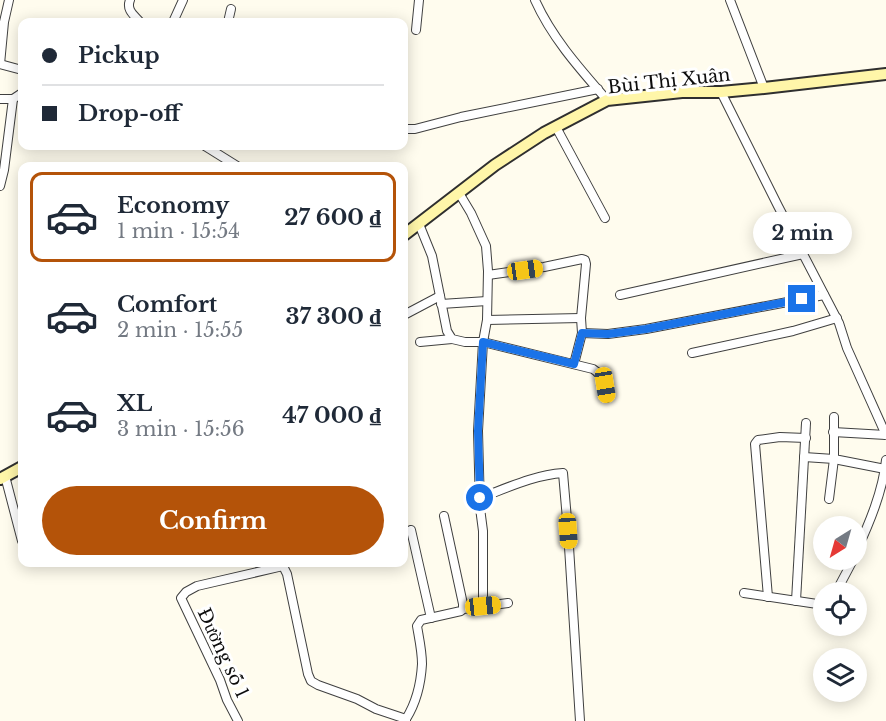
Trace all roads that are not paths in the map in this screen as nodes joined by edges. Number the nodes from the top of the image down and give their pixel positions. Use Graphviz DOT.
graph roads {
  1 [pos="9,0"];
  2 [pos="130,0"];
  3 [pos="183,0"];
  4 [pos="419,0"];
  5 [pos="535,0"];
  6 [pos="730,0"];
  7 [pos="231,9"];
  8 [pos="136,18"];
  9 [pos="175,18"];
  10 [pos="229,18"];
  11 [pos="416,30"];
  12 [pos="0,64"];
  13 [pos="18,68"];
  14 [pos="886,74"];
  15 [pos="886,82"];
  16 [pos="764,88"];
  17 [pos="598,89"];
  18 [pos="721,92"];
  19 [pos="18,96"];
  20 [pos="0,99"];
  21 [pos="13,99"];
  22 [pos="607,100"];
  23 [pos="556,127"];
  24 [pos="408,129"];
  25 [pos="211,150"];
  26 [pos="231,162"];
  27 [pos="0,186"];
  28 [pos="459,193"];
  29 [pos="605,218"];
  30 [pos="419,224"];
  31 [pos="408,232"];
  32 [pos="803,254"];
  33 [pos="488,275"];
  34 [pos="824,294"];
  35 [pos="620,295"];
  36 [pos="441,300"];
  37 [pos="487,301"];
  38 [pos="408,313"];
  39 [pos="581,318"];
  40 [pos="837,318"];
  41 [pos="487,320"];
  42 [pos="582,333"];
  43 [pos="452,339"];
  44 [pos="420,342"];
  45 [pos="483,342"];
  46 [pos="692,353"];
  47 [pos="574,364"];
  48 [pos="607,399"];
  49 [pos="834,417"];
  50 [pos="806,423"];
  51 [pos="885,430"];
  52 [pos="833,432"];
  53 [pos="806,438"];
  54 [pos="804,457"];
  55 [pos="834,459"];
  56 [pos="886,460"];
  57 [pos="18,469"];
  58 [pos="885,469"];
  59 [pos="2,477"];
  60 [pos="480,498"];
  61 [pos="830,499"];
  62 [pos="444,516"];
  63 [pos="18,528"];
  64 [pos="867,529"];
  65 [pos="411,530"];
  66 [pos="272,567"];
  67 [pos="282,567"];
  68 [pos="744,593"];
  69 [pos="768,597"];
  70 [pos="796,601"];
  71 [pos="508,603"];
  72 [pos="813,603"];
  73 [pos="483,606"];
  74 [pos="463,609"];
  75 [pos="431,618"];
  76 [pos="406,720"];
  77 [pos="238,721"];
  78 [pos="580,721"];
  1 -- 12 [label="street"];
  2 -- 8 [label="street"];
  3 -- 9 [label="street"];
  4 -- 11 [label="street"];
  5 -- 17 [label="street"];
  6 -- 16 [label="street"];
  7 -- 10 [label="street"];
  12 -- 13 [label="street"];
  14 -- 15 [label="street"];
  14 -- 16 [label="main road, Bùi Thị Xuân"];
  16 -- 18 [label="main road, Bùi Thị Xuân"];
  17 -- 22 [label="street"];
  17 -- 24 [label="street"];
  18 -- 22 [label="main road, Bùi Thị Xuân"];
  18 -- 32 [label="street"];
  19 -- 21 [label="street"];
  20 -- 21 [label="street"];
  21 -- 27 [label="street"];
  22 -- 23 [label="main road, Bùi Thị Xuân"];
  23 -- 28 [label="main road, Bùi Thị Xuân"];
  23 -- 29 [label="street"];
  25 -- 26 [label="street"];
  28 -- 30 [label="main road, Bùi Thị Xuân"];
  28 -- 33 [label="street"];
  30 -- 31 [label="main road, Bùi Thị Xuân"];
  30 -- 36 [label="street"];
  32 -- 34 [label="street"];
  32 -- 35 [label="street"];
  33 -- 37 [label="street"];
  33 -- 39 [label="street"];
  34 -- 40 [label="street"];
  34 -- 42 [label="street"];
  36 -- 37 [label="street"];
  36 -- 38 [label="street"];
  36 -- 43 [label="street"];
  37 -- 41 [label="street"];
  39 -- 41 [label="street"];
  39 -- 42 [label="street"];
  40 -- 46 [label="street"];
  40 -- 51 [label="street"];
  41 -- 45 [label="street"];
  42 -- 47 [label="street"];
  43 -- 44 [label="street"];
  43 -- 45 [label="street"];
  45 -- 47 [label="street"];
  45 -- 60 [label="street"];
  47 -- 48 [label="street"];
  49 -- 52 [label="street"];
  50 -- 53 [label="street"];
  51 -- 52 [label="street"];
  52 -- 55 [label="street"];
  53 -- 54 [label="street"];
  53 -- 69 [label="street"];
  54 -- 55 [label="street"];
  54 -- 70 [label="street"];
  55 -- 58 [label="street"];
  55 -- 61 [label="street"];
  56 -- 58 [label="street"];
  57 -- 59 [label="main road"];
  58 -- 64 [label="street"];
  59 -- 63 [label="street"];
  60 -- 73 [label="street"];
  60 -- 78 [label="street"];
  62 -- 74 [label="street"];
  65 -- 75 [label="street"];
  66 -- 77 [label="street, Đường số 1"];
  67 -- 76 [label="street"];
  68 -- 69 [label="street"];
  69 -- 70 [label="street"];
  70 -- 72 [label="street"];
  71 -- 73 [label="street"];
  73 -- 74 [label="street"];
  74 -- 75 [label="street"];
  75 -- 76 [label="street"];
}
